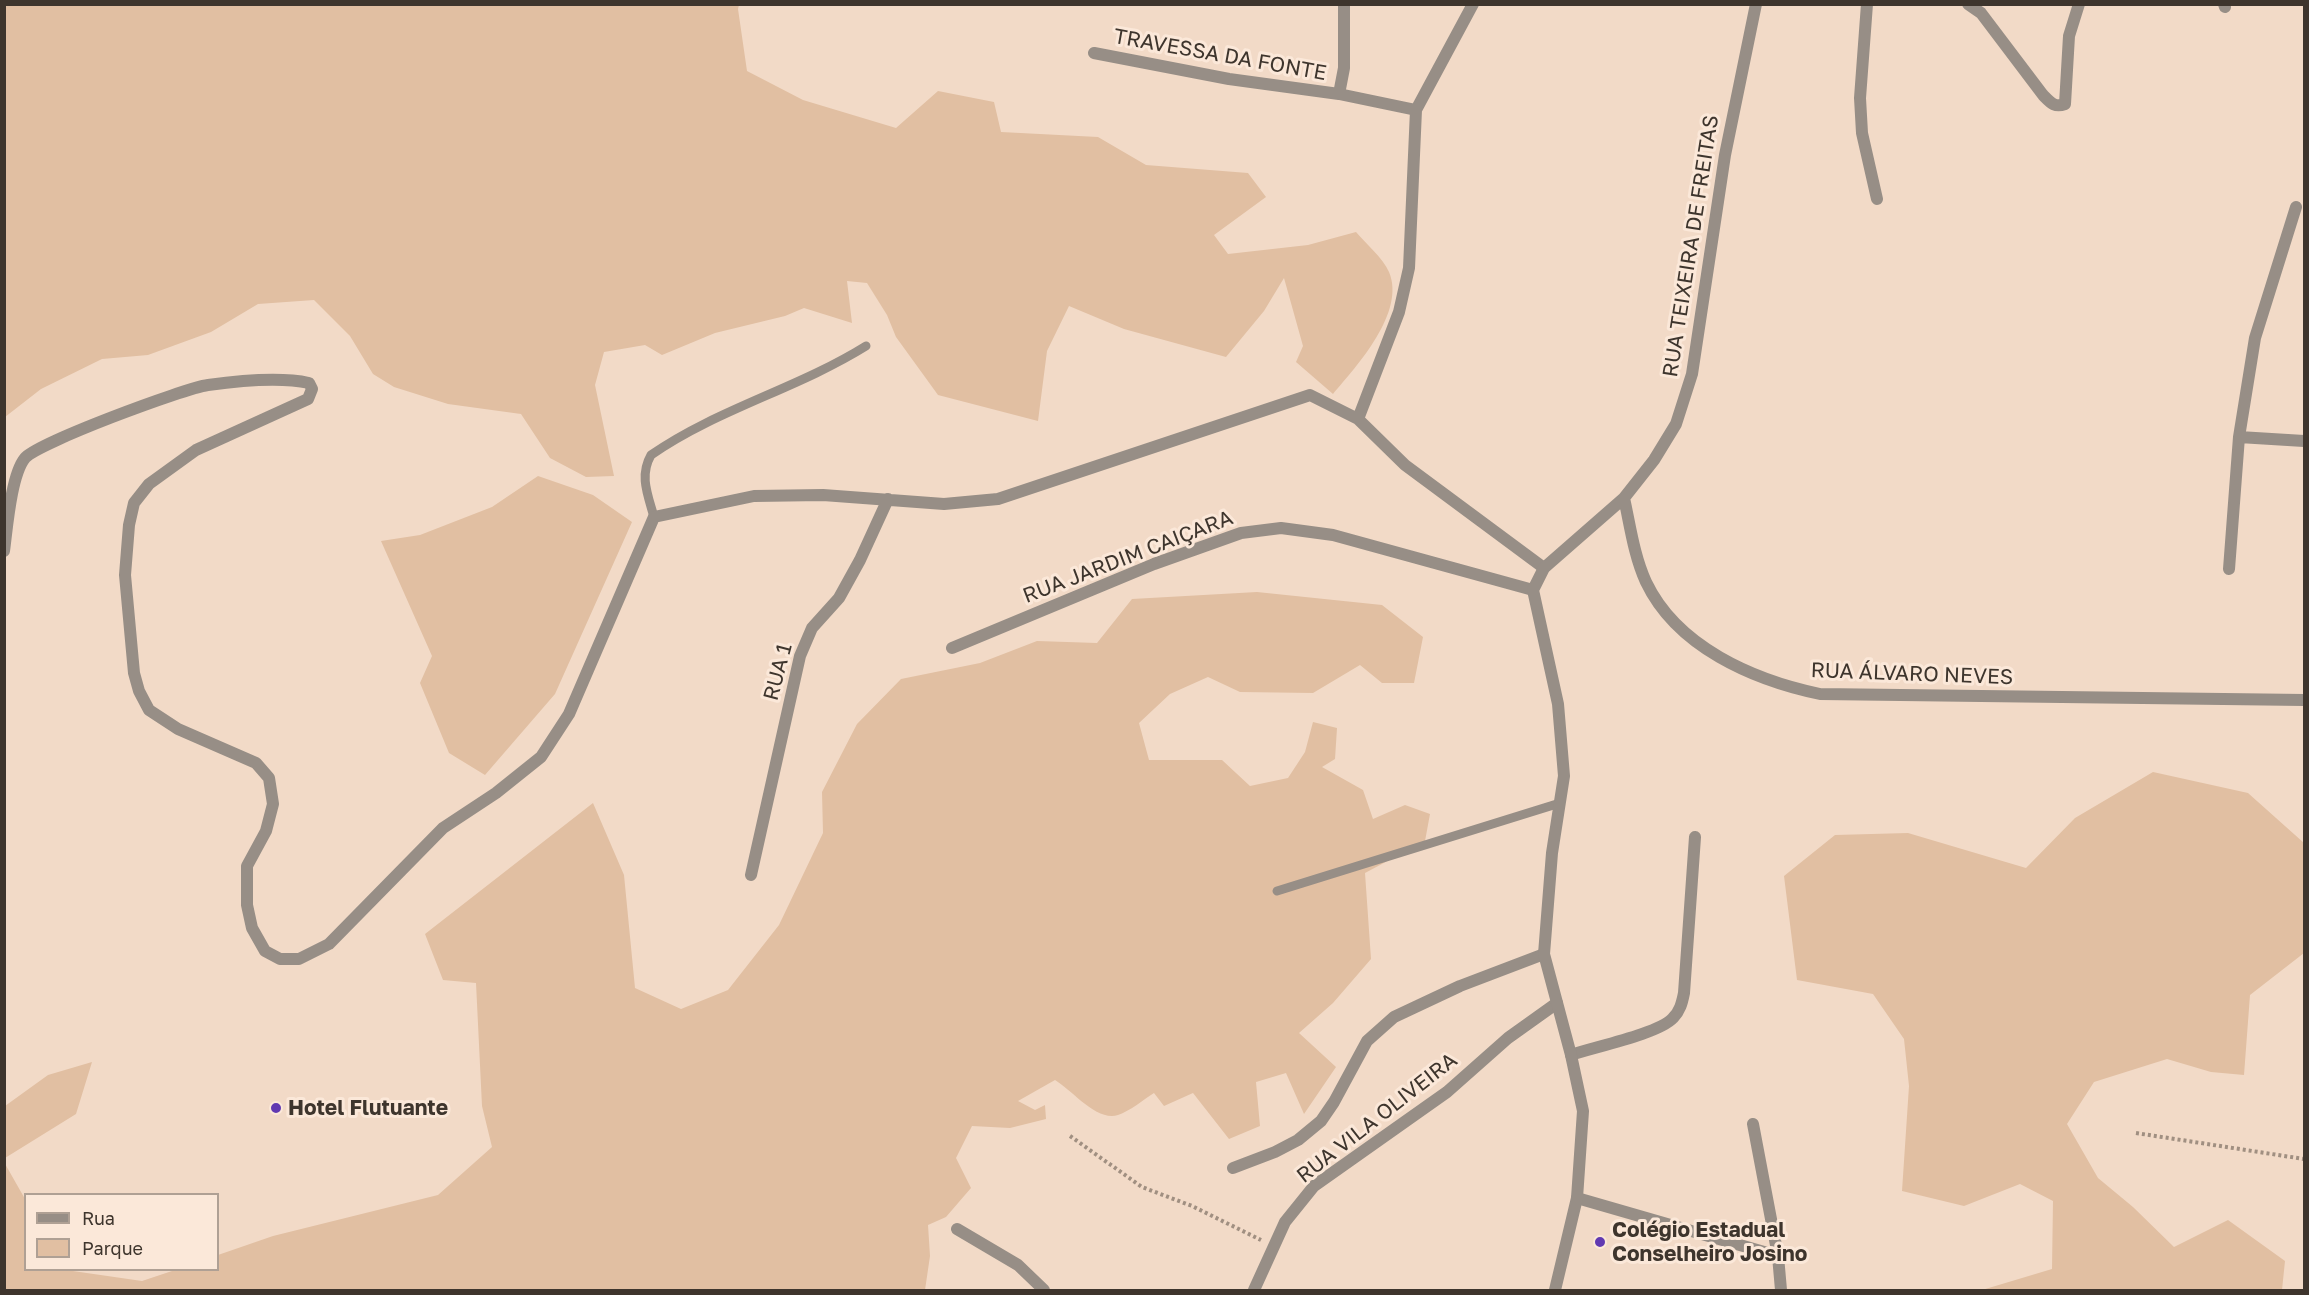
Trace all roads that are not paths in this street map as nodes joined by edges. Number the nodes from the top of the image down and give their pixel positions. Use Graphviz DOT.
graph roads {
  1 [pos="1344,4"];
  2 [pos="1755,4"];
  3 [pos="1867,4"];
  4 [pos="1968,4"];
  5 [pos="2079,4"];
  6 [pos="1472,5"];
  7 [pos="1094,53"];
  8 [pos="1339,94"];
  9 [pos="1416,110"];
  10 [pos="1877,200"];
  11 [pos="2296,207"];
  12 [pos="866,346"];
  13 [pos="1358,419"];
  14 [pos="2239,437"];
  15 [pos="2304,441"];
  16 [pos="1624,498"];
  17 [pos="888,499"];
  18 [pos="654,517"];
  19 [pos="4,551"];
  20 [pos="1544,568"];
  21 [pos="2229,569"];
  22 [pos="1533,590"];
  23 [pos="952,648"];
  24 [pos="2304,700"];
  25 [pos="1560,803"];
  26 [pos="1695,837"];
  27 [pos="751,875"];
  28 [pos="1277,891"];
  29 [pos="1544,954"];
  30 [pos="1557,1003"];
  31 [pos="1571,1054"];
  32 [pos="1754,1124"];
  33 [pos="1233,1168"];
  34 [pos="1577,1198"];
  35 [pos="957,1229"];
  36 [pos="1778,1256"];
  37 [pos="1044,1290"];
  38 [pos="1254,1290"];
  39 [pos="1555,1290"];
  40 [pos="1781,1290"];
  1 -- 8 [label="street, TRAVESSA DA FONTE"];
  2 -- 16 [label="street, RUA TEIXEIRA DE FREITAS"];
  3 -- 10 [label="street"];
  4 -- 5 [label="street"];
  6 -- 9 [label="street"];
  7 -- 8 [label="street, TRAVESSA DA FONTE"];
  8 -- 9 [label="street, TRAVESSA DA FONTE"];
  9 -- 13 [label="street"];
  11 -- 14 [label="street"];
  12 -- 18 [label="lane"];
  13 -- 17 [label="street"];
  13 -- 20 [label="street"];
  14 -- 15 [label="street"];
  14 -- 21 [label="street"];
  16 -- 20 [label="street, RUA TEIXEIRA DE FREITAS"];
  16 -- 24 [label="street, RUA ÁLVARO NEVES"];
  17 -- 18 [label="street"];
  17 -- 27 [label="street, RUA 1"];
  18 -- 19 [label="street"];
  20 -- 22 [label="street, RUA TEIXEIRA DE FREITAS"];
  22 -- 23 [label="street, RUA JARDIM CAIÇARA"];
  22 -- 25 [label="street"];
  25 -- 28 [label="lane"];
  25 -- 29 [label="street"];
  26 -- 31 [label="street"];
  29 -- 30 [label="street"];
  29 -- 33 [label="street"];
  30 -- 31 [label="street"];
  30 -- 38 [label="street, RUA VILA OLIVEIRA"];
  31 -- 34 [label="street"];
  32 -- 36 [label="street"];
  34 -- 36 [label="street"];
  34 -- 39 [label="street"];
  35 -- 37 [label="street"];
  36 -- 40 [label="street"];
}
